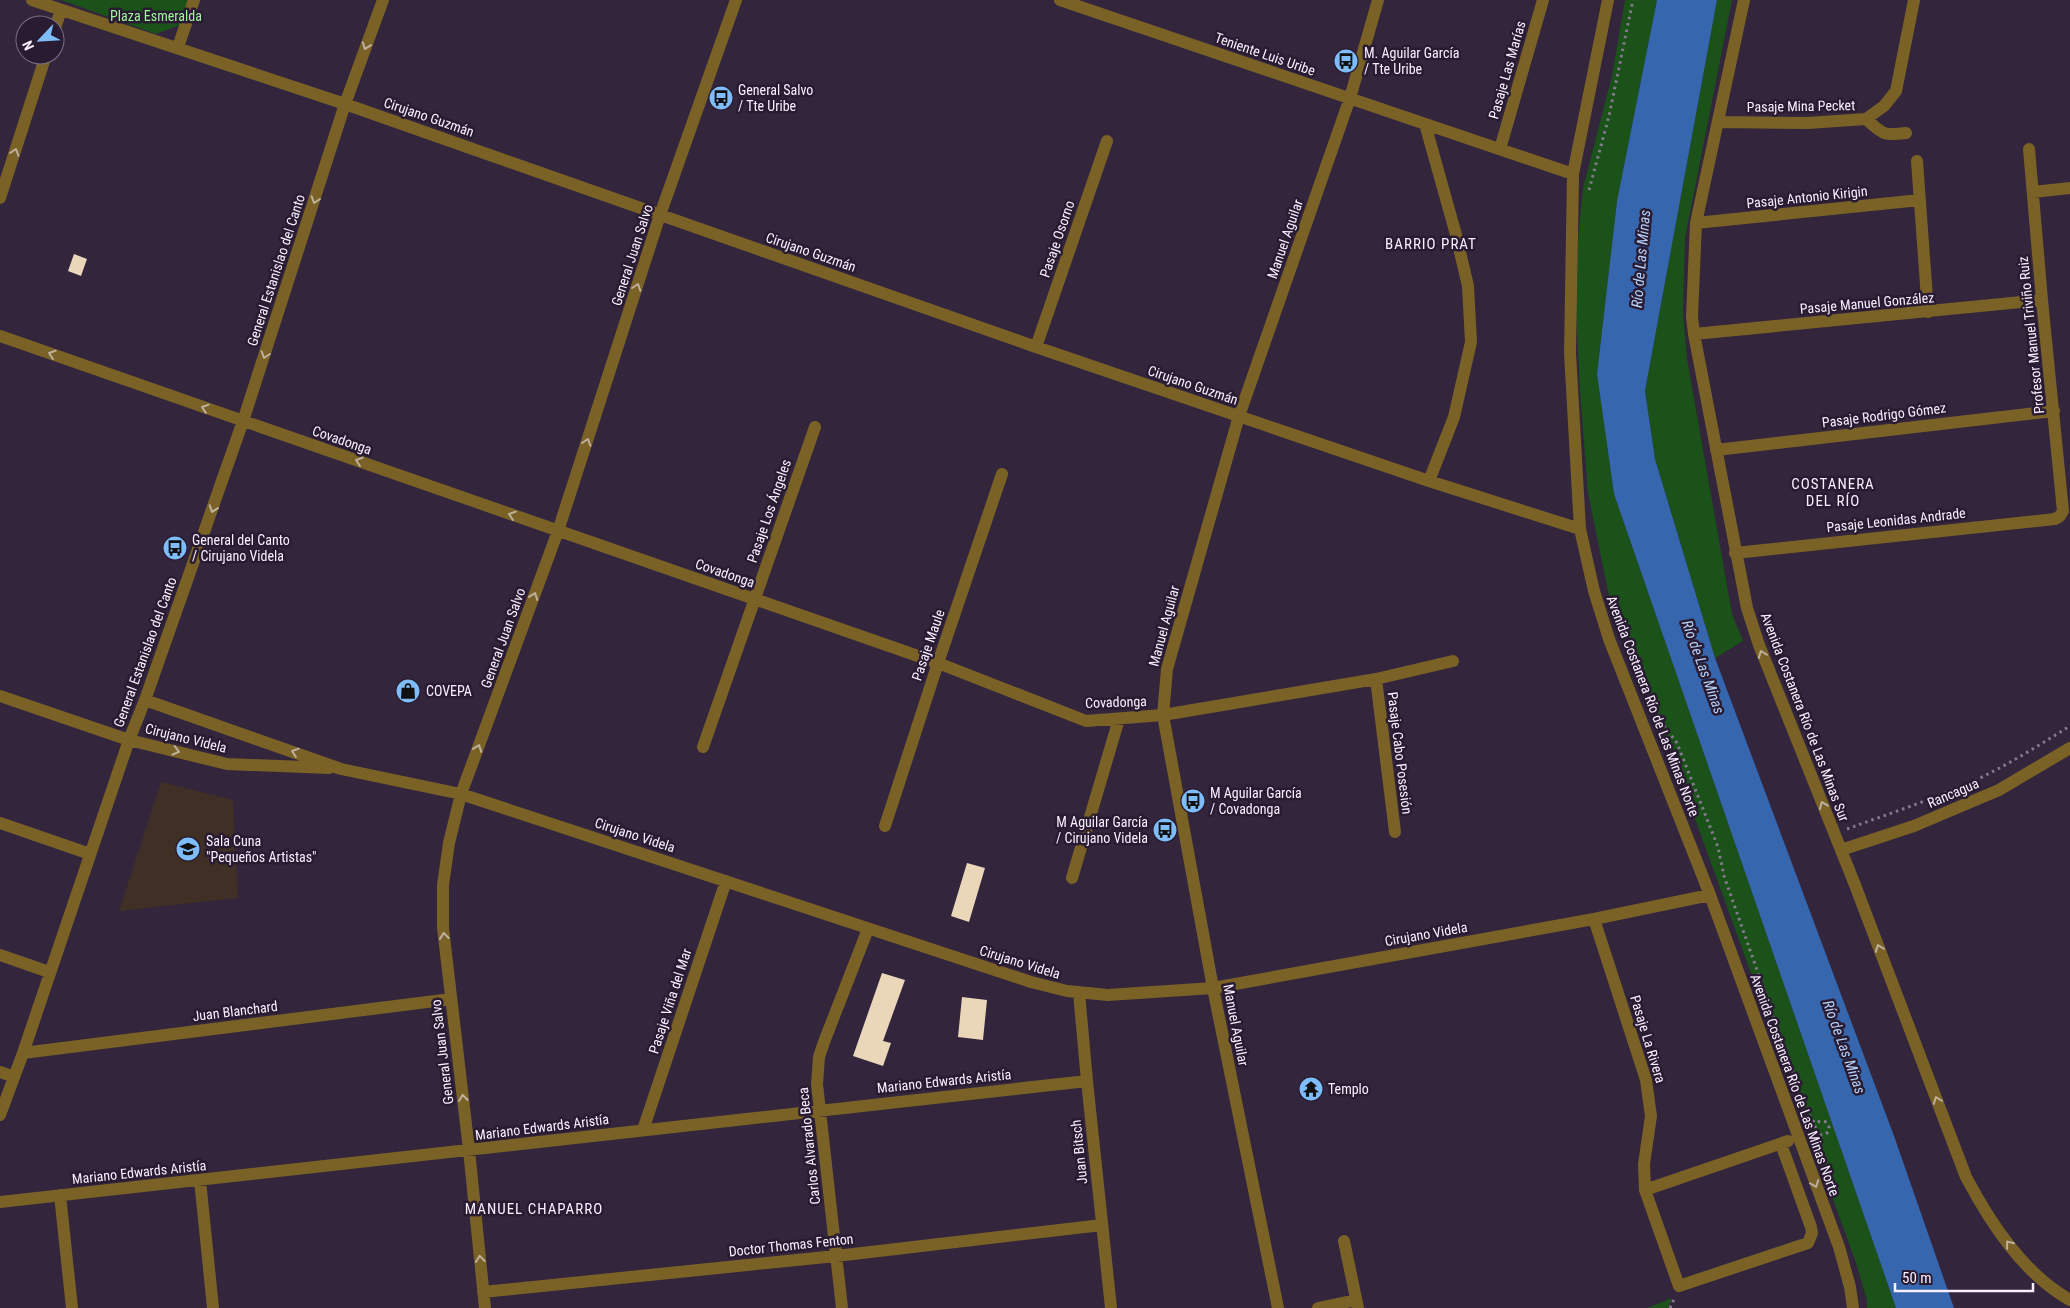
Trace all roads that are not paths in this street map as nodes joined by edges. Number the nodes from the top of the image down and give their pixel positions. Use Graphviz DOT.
graph roads {
  1 [pos="32,0"];
  2 [pos="194,0"];
  3 [pos="382,0"];
  4 [pos="736,0"];
  5 [pos="1060,0"];
  6 [pos="1378,0"];
  7 [pos="1543,0"];
  8 [pos="1608,0"];
  9 [pos="1744,0"];
  10 [pos="1914,0"];
  11 [pos="1081,3"];
  12 [pos="61,10"];
  13 [pos="59,15"];
  14 [pos="178,47"];
  15 [pos="43,65"];
  16 [pos="1350,98"];
  17 [pos="345,104"];
  18 [pos="1866,119"];
  19 [pos="1719,122"];
  20 [pos="1425,124"];
  21 [pos="1906,133"];
  22 [pos="1107,141"];
  23 [pos="1500,149"];
  24 [pos="2029,149"];
  25 [pos="1917,161"];
  26 [pos="1573,174"];
  27 [pos="2070,188"];
  28 [pos="2033,192"];
  29 [pos="0,198"];
  30 [pos="1920,200"];
  31 [pos="660,215"];
  32 [pos="1696,223"];
  33 [pos="2042,300"];
  34 [pos="1928,312"];
  35 [pos="1694,334"];
  36 [pos="0,336"];
  37 [pos="1036,347"];
  38 [pos="2054,411"];
  39 [pos="1239,416"];
  40 [pos="244,421"];
  41 [pos="815,427"];
  42 [pos="1716,450"];
  43 [pos="1002,474"];
  44 [pos="1429,481"];
  45 [pos="2060,516"];
  46 [pos="1580,529"];
  47 [pos="558,531"];
  48 [pos="1735,553"];
  49 [pos="754,599"];
  50 [pos="1453,661"];
  51 [pos="938,663"];
  52 [pos="1376,679"];
  53 [pos="0,696"];
  54 [pos="145,700"];
  55 [pos="1163,714"];
  56 [pos="1119,719"];
  57 [pos="129,740"];
  58 [pos="703,747"];
  59 [pos="2070,748"];
  60 [pos="341,768"];
  61 [pos="461,794"];
  62 [pos="0,824"];
  63 [pos="885,826"];
  64 [pos="1395,832"];
  65 [pos="1841,850"];
  66 [pos="90,854"];
  67 [pos="1072,878"];
  68 [pos="726,881"];
  69 [pos="1710,895"];
  70 [pos="1594,919"];
  71 [pos="868,929"];
  72 [pos="0,955"];
  73 [pos="50,972"];
  74 [pos="1213,988"];
  75 [pos="1080,993"];
  76 [pos="451,999"];
  77 [pos="23,1053"];
  78 [pos="0,1072"];
  79 [pos="14,1077"];
  80 [pos="1087,1081"];
  81 [pos="820,1109"];
  82 [pos="0,1115"];
  83 [pos="643,1130"];
  84 [pos="1798,1138"];
  85 [pos="1781,1144"];
  86 [pos="469,1150"];
  87 [pos="200,1180"];
  88 [pos="1645,1190"];
  89 [pos="60,1196"];
  90 [pos="0,1202"];
  91 [pos="1102,1226"];
  92 [pos="1344,1241"];
  93 [pos="836,1256"];
  94 [pos="483,1292"];
  95 [pos="2070,1300"];
  96 [pos="1357,1304"];
  97 [pos="72,1308"];
  98 [pos="213,1308"];
  99 [pos="485,1308"];
  100 [pos="842,1308"];
  101 [pos="1111,1308"];
  102 [pos="1278,1308"];
  103 [pos="1318,1308"];
  104 [pos="1853,1308"];
  1 -- 12 [label="street, Cirujano Guzmán"];
  2 -- 14 [label="street"];
  3 -- 17 [label="street, General Estanislao del Canto, one-way"];
  4 -- 31 [label="street, General Juan Salvo"];
  5 -- 11 [label="street, Teniente Luis Uribe"];
  6 -- 16 [label="street, Manuel Aguilar"];
  7 -- 23 [label="street, Pasaje Las Marías"];
  8 -- 26 [label="street, Avenida Costanera Río de Las Minas Norte"];
  9 -- 19 [label="street, Avenida Costanera Río de Las Minas Sur"];
  10 -- 18 [label="street"];
  11 -- 16 [label="street, Teniente Luis Uribe"];
  12 -- 13 [label="street"];
  12 -- 14 [label="street, Cirujano Guzmán"];
  14 -- 17 [label="street, Cirujano Guzmán"];
  29 -- 15 [label="street, one-way"];
  16 -- 20 [label="street, Teniente Luis Uribe"];
  16 -- 39 [label="street, Manuel Aguilar"];
  17 -- 31 [label="street, Cirujano Guzmán"];
  17 -- 40 [label="street, General Estanislao del Canto, one-way"];
  18 -- 19 [label="street, Pasaje Mina Pecket"];
  18 -- 21 [label="street, Pasaje Mina Pecket"];
  19 -- 32 [label="street, Avenida Costanera Río de Las Minas Sur"];
  20 -- 23 [label="street, Teniente Luis Uribe"];
  20 -- 44 [label="street"];
  22 -- 37 [label="street, Pasaje Osorno"];
  23 -- 26 [label="street, Teniente Luis Uribe"];
  24 -- 28 [label="street, Profesor Manuel Triviño Ruiz"];
  25 -- 30 [label="street"];
  26 -- 46 [label="street, Avenida Costanera Río de Las Minas Norte"];
  27 -- 28 [label="street"];
  28 -- 33 [label="street, Profesor Manuel Triviño Ruiz"];
  30 -- 32 [label="street, Pasaje Antonio Kirigin"];
  30 -- 34 [label="street"];
  31 -- 37 [label="street, Cirujano Guzmán"];
  47 -- 31 [label="street, General Juan Salvo, one-way"];
  32 -- 35 [label="street, Avenida Costanera Río de Las Minas Sur"];
  33 -- 34 [label="street, Pasaje Manuel González"];
  33 -- 38 [label="street, Profesor Manuel Triviño Ruiz"];
  34 -- 35 [label="street, Pasaje Manuel González"];
  35 -- 42 [label="street, Avenida Costanera Río de Las Minas Sur"];
  40 -- 36 [label="street, Covadonga, one-way"];
  37 -- 39 [label="street, Cirujano Guzmán"];
  38 -- 42 [label="street, Pasaje Rodrigo Gómez"];
  38 -- 45 [label="street, Profesor Manuel Triviño Ruiz"];
  39 -- 44 [label="street, Cirujano Guzmán"];
  39 -- 55 [label="street, Manuel Aguilar"];
  47 -- 40 [label="street, Covadonga, one-way"];
  40 -- 54 [label="street, General Estanislao del Canto, one-way"];
  41 -- 49 [label="street, Pasaje Los Ángeles"];
  42 -- 48 [label="street, Avenida Costanera Río de Las Minas Sur"];
  43 -- 51 [label="street, Pasaje Maule"];
  44 -- 46 [label="street, Cirujano Guzmán"];
  45 -- 48 [label="street, Pasaje Leonidas Andrade"];
  46 -- 69 [label="street, Avenida Costanera Río de Las Minas Norte"];
  47 -- 49 [label="street, Covadonga"];
  61 -- 47 [label="street, General Juan Salvo, one-way"];
  65 -- 48 [label="street, Avenida Costanera Río de Las Minas Sur, one-way"];
  49 -- 51 [label="street, Covadonga"];
  49 -- 58 [label="street, Pasaje Los Ángeles"];
  50 -- 52 [label="street, Covadonga"];
  51 -- 56 [label="street, Covadonga"];
  51 -- 63 [label="street, Pasaje Maule"];
  52 -- 55 [label="street, Covadonga"];
  52 -- 64 [label="street, Pasaje Cabo Posesión"];
  53 -- 57 [label="street, Cirujano Videla"];
  54 -- 57 [label="street, General Estanislao del Canto"];
  60 -- 54 [label="street, Cirujano Videla, one-way"];
  55 -- 56 [label="street, Covadonga"];
  55 -- 74 [label="street, Manuel Aguilar"];
  56 -- 67 [label="street"];
  57 -- 60 [label="street, Cirujano Videla, one-way"];
  57 -- 66 [label="street, General Estanislao del Canto"];
  59 -- 65 [label="street, Rancagua"];
  60 -- 61 [label="street, Cirujano Videla"];
  61 -- 68 [label="street, Cirujano Videla"];
  76 -- 61 [label="street, General Juan Salvo, one-way"];
  62 -- 66 [label="street"];
  95 -- 65 [label="street, Avenida Costanera Río de Las Minas Sur, one-way"];
  66 -- 73 [label="street, General Estanislao del Canto"];
  68 -- 71 [label="street, Cirujano Videla"];
  68 -- 83 [label="street, Pasaje Viña del Mar"];
  69 -- 70 [label="street, Cirujano Videla"];
  69 -- 84 [label="street, Avenida Costanera Río de Las Minas Norte"];
  70 -- 74 [label="street, Cirujano Videla"];
  70 -- 88 [label="street, Pasaje La Rivera"];
  71 -- 75 [label="street, Cirujano Videla"];
  71 -- 81 [label="street, Carlos Alvarado Beca"];
  72 -- 73 [label="street"];
  73 -- 77 [label="street, General Estanislao del Canto"];
  74 -- 75 [label="street, Cirujano Videla"];
  74 -- 102 [label="street, Manuel Aguilar"];
  75 -- 80 [label="street, Juan Bitsch"];
  76 -- 77 [label="street, Juan Blanchard"];
  86 -- 76 [label="street, General Juan Salvo, one-way"];
  77 -- 79 [label="street, General Estanislao del Canto"];
  78 -- 79 [label="street"];
  79 -- 82 [label="street, General Estanislao del Canto"];
  80 -- 81 [label="street, Mariano Edwards Aristía"];
  80 -- 91 [label="street, Juan Bitsch"];
  81 -- 83 [label="street, Mariano Edwards Aristía"];
  81 -- 93 [label="street, Carlos Alvarado Beca"];
  83 -- 86 [label="street, Mariano Edwards Aristía"];
  84 -- 85 [label="street"];
  84 -- 104 [label="street, Avenida Costanera Río de Las Minas Norte, one-way"];
  85 -- 88 [label="street"];
  85 -- 88 [label="street, Pasaje La Rivera"];
  86 -- 87 [label="street, Mariano Edwards Aristía"];
  94 -- 86 [label="street, General Juan Salvo, one-way"];
  87 -- 89 [label="street, Mariano Edwards Aristía"];
  87 -- 98 [label="street"];
  89 -- 90 [label="street, Mariano Edwards Aristía"];
  89 -- 97 [label="street"];
  91 -- 93 [label="street, Doctor Thomas Fenton"];
  91 -- 101 [label="street, Juan Bitsch"];
  92 -- 96 [label="street"];
  93 -- 94 [label="street, Doctor Thomas Fenton"];
  93 -- 100 [label="street, Carlos Alvarado Beca"];
  94 -- 99 [label="street, General Juan Salvo"];
  96 -- 103 [label="street"];
}
